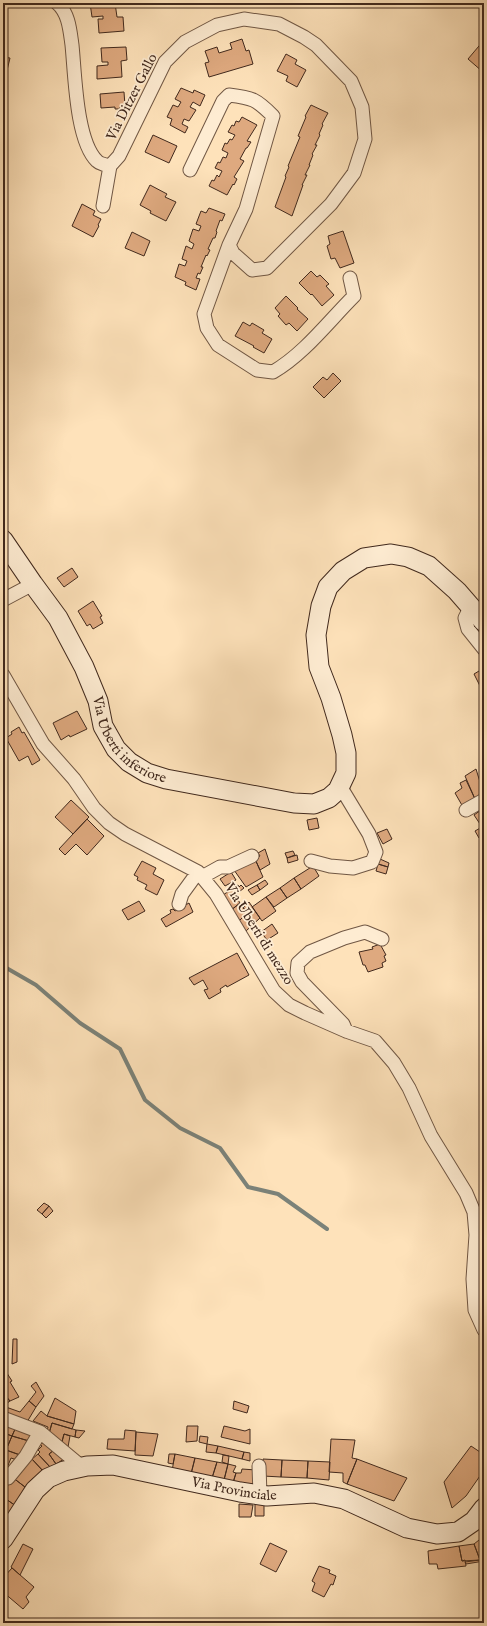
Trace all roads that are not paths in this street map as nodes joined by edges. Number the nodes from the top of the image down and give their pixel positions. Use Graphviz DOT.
graph roads {
  1 [pos="57,3"];
  2 [pos="110,166"];
  3 [pos="190,170"];
  4 [pos="103,206"];
  5 [pos="230,245"];
  6 [pos="350,278"];
  7 [pos="3,540"];
  8 [pos="33,584"];
  9 [pos="3,600"];
  10 [pos="471,606"];
  11 [pos="484,622"];
  12 [pos="484,649"];
  13 [pos="3,675"];
  14 [pos="340,786"];
  15 [pos="484,800"];
  16 [pos="466,810"];
  17 [pos="252,856"];
  18 [pos="311,861"];
  19 [pos="200,874"];
  20 [pos="179,904"];
  21 [pos="382,939"];
  22 [pos="346,1031"];
  23 [pos="484,1330"];
  24 [pos="3,1418"];
  25 [pos="40,1432"];
  26 [pos="259,1466"];
  27 [pos="82,1467"];
  28 [pos="8,1478"];
  29 [pos="260,1494"];
  30 [pos="484,1508"];
  31 [pos="3,1540"];
  1 -- 2 [label="street, Via Ditzer Gallo"];
  2 -- 4 [label="street"];
  2 -- 5 [label="street, Via Ditzer Gallo"];
  3 -- 5 [label="street"];
  5 -- 6 [label="street"];
  7 -- 8 [label="main road, Via Uberti inferiore"];
  8 -- 9 [label="street"];
  8 -- 14 [label="main road, Via Uberti inferiore"];
  10 -- 11 [label="main road"];
  10 -- 12 [label="street"];
  10 -- 14 [label="main road"];
  13 -- 19 [label="street, Via Uberti di mezzo"];
  14 -- 18 [label="street"];
  15 -- 16 [label="street"];
  17 -- 19 [label="street"];
  19 -- 20 [label="street"];
  19 -- 22 [label="street, Via Uberti di mezzo"];
  21 -- 22 [label="street"];
  22 -- 23 [label="street, Via Uberti di mezzo"];
  24 -- 25 [label="street"];
  25 -- 27 [label="street"];
  25 -- 28 [label="street"];
  26 -- 29 [label="street"];
  27 -- 29 [label="main road, Via Provinciale"];
  27 -- 31 [label="main road, Via Provinciale"];
  29 -- 30 [label="main road, Via Provinciale"];
}
